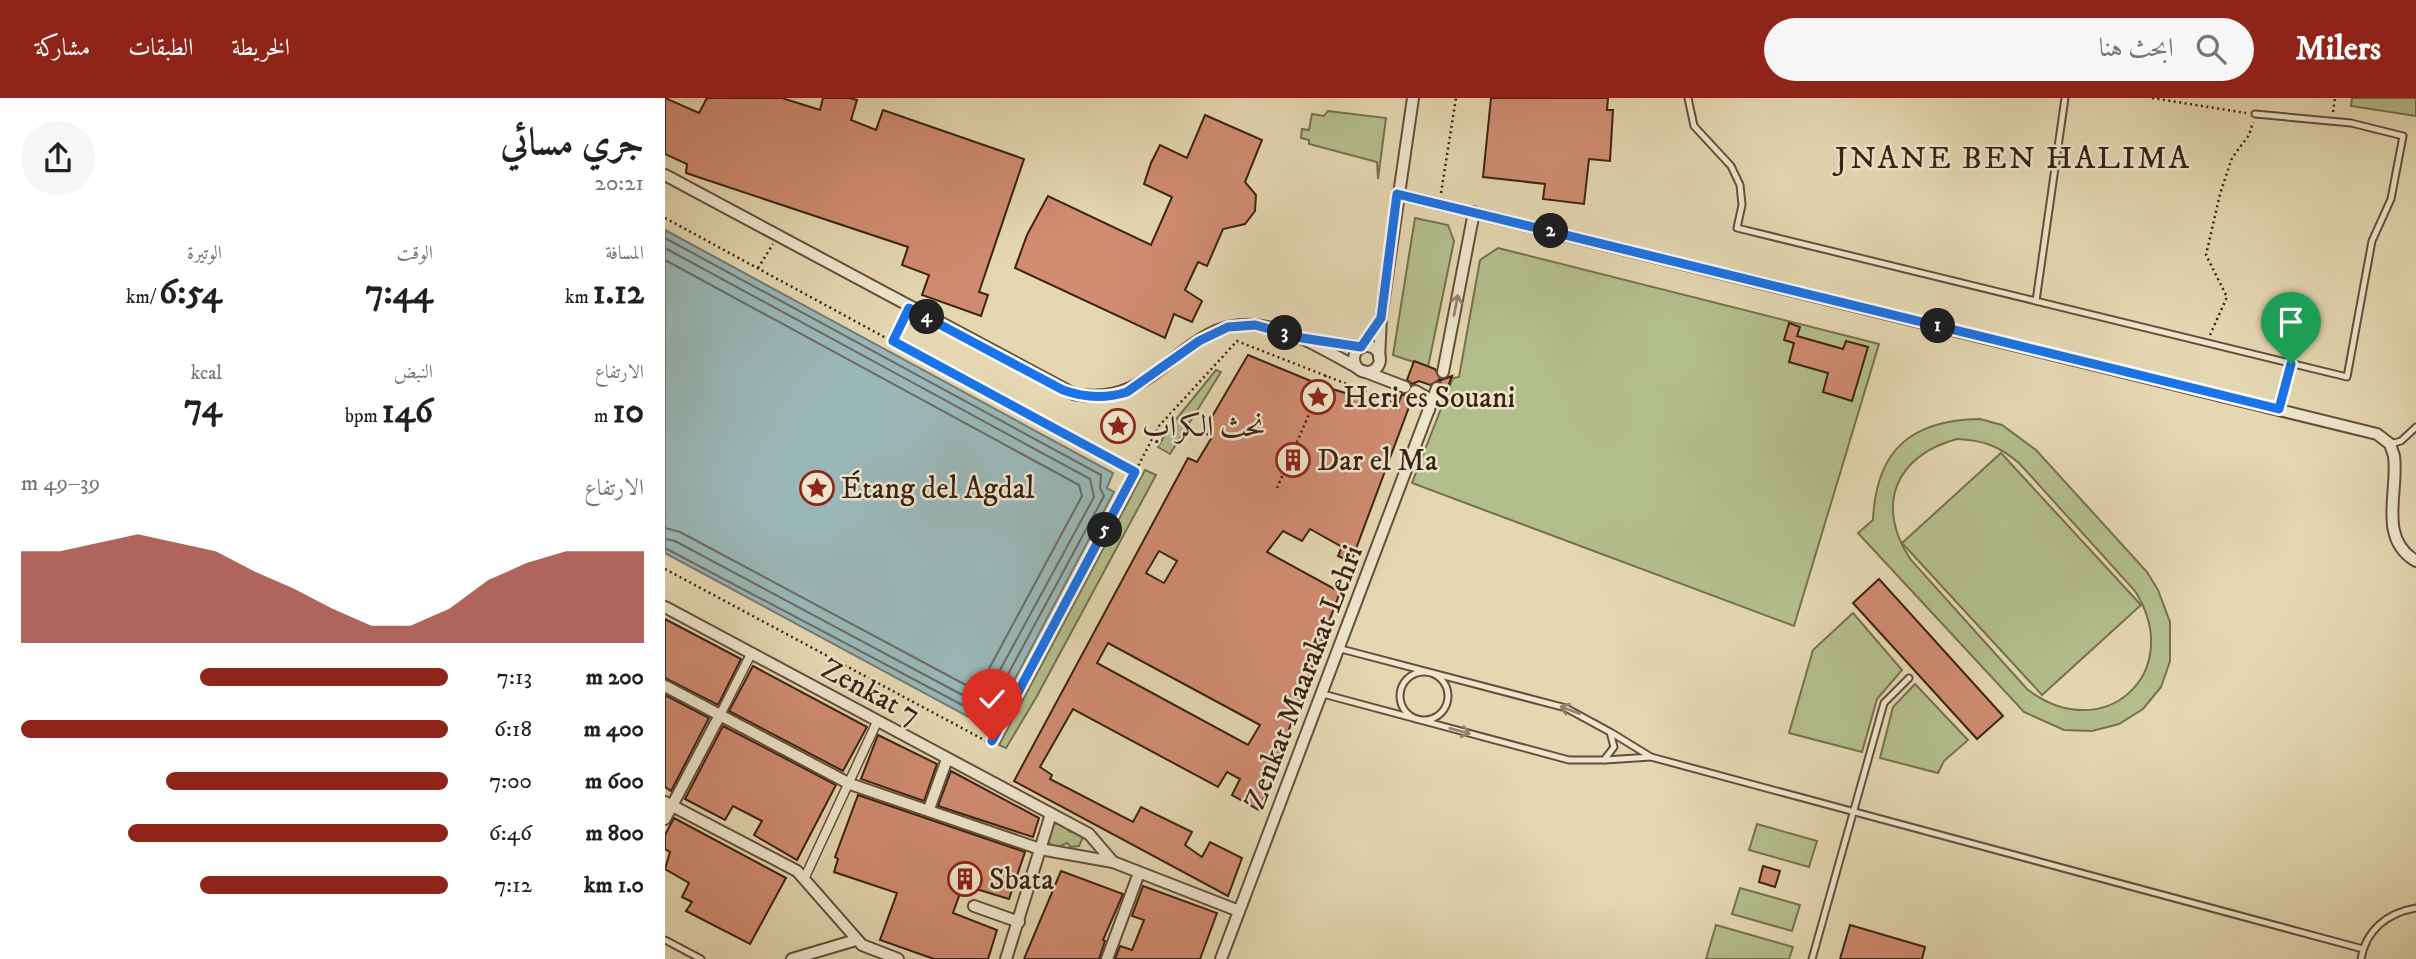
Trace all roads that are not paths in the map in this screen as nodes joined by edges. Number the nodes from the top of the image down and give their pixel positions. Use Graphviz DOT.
graph roads {
  1 [pos="1413,98"];
  2 [pos="1688,98"];
  3 [pos="2065,98"];
  4 [pos="2255,114"];
  5 [pos="665,175"];
  6 [pos="1397,194"];
  7 [pos="1474,212"];
  8 [pos="2036,301"];
  9 [pos="1381,318"];
  10 [pos="1302,338"];
  11 [pos="1363,347"];
  12 [pos="1379,358"];
  13 [pos="2291,364"];
  14 [pos="1360,369"];
  15 [pos="1443,372"];
  16 [pos="1437,388"];
  17 [pos="2279,409"];
  18 [pos="1430,413"];
  19 [pos="2416,427"];
  20 [pos="2390,444"];
  21 [pos="2416,561"];
  22 [pos="665,607"];
  23 [pos="1341,649"];
  24 [pos="751,654"];
  25 [pos="1431,672"];
  26 [pos="1909,678"];
  27 [pos="665,686"];
  28 [pos="1323,694"];
  29 [pos="720,715"];
  30 [pos="1418,719"];
  31 [pos="877,722"];
  32 [pos="1610,732"];
  33 [pos="1651,757"];
  34 [pos="947,759"];
  35 [pos="1598,761"];
  36 [pos="849,784"];
  37 [pos="669,803"];
  38 [pos="929,809"];
  39 [pos="1854,812"];
  40 [pos="1051,814"];
  41 [pos="665,819"];
  42 [pos="1040,849"];
  43 [pos="1113,862"];
  44 [pos="1139,873"];
  45 [pos="805,877"];
  46 [pos="974,906"];
  47 [pos="2416,908"];
  48 [pos="1239,911"];
  49 [pos="1019,922"];
  50 [pos="665,940"];
  51 [pos="856,940"];
  52 [pos="2363,949"];
  53 [pos="807,957"];
  54 [pos="701,959"];
  55 [pos="792,959"];
  56 [pos="898,959"];
  57 [pos="1006,959"];
  58 [pos="1107,959"];
  59 [pos="1221,959"];
  60 [pos="1812,959"];
  61 [pos="2361,959"];
  1 -- 6 [label="street"];
  2 -- 8 [label="lane"];
  3 -- 8 [label="lane"];
  4 -- 13 [label="lane"];
  5 -- 10 [label="street"];
  6 -- 7 [label="street"];
  6 -- 9 [label="street"];
  15 -- 7 [label="street, one-way"];
  7 -- 17 [label="street"];
  8 -- 13 [label="lane"];
  9 -- 11 [label="street"];
  9 -- 12 [label="street"];
  10 -- 11 [label="street"];
  10 -- 14 [label="street"];
  11 -- 12 [label="street"];
  11 -- 14 [label="street"];
  12 -- 14 [label="street"];
  13 -- 17 [label="lane"];
  14 -- 18 [label="street"];
  16 -- 18 [label="street, Zenkat Maarakat Lehri"];
  17 -- 20 [label="street"];
  18 -- 23 [label="street, Zenkat Maarakat Lehri"];
  19 -- 20 [label="lane"];
  20 -- 21 [label="street"];
  22 -- 24 [label="street, Zenkat 7"];
  23 -- 25 [label="lane"];
  23 -- 28 [label="street, Zenkat Maarakat Lehri"];
  24 -- 29 [label="street"];
  24 -- 31 [label="street, Zenkat 7"];
  25 -- 30 [label="lane"];
  25 -- 30 [label="lane"];
  32 -- 25 [label="lane, one-way"];
  26 -- 39 [label="lane"];
  27 -- 29 [label="street"];
  28 -- 30 [label="lane"];
  28 -- 48 [label="street, Zenkat Maarakat Lehri"];
  29 -- 36 [label="street"];
  29 -- 37 [label="street"];
  30 -- 35 [label="lane, one-way"];
  31 -- 34 [label="street, Zenkat 7"];
  31 -- 36 [label="street"];
  32 -- 33 [label="lane"];
  32 -- 35 [label="lane"];
  33 -- 35 [label="lane"];
  33 -- 39 [label="lane"];
  34 -- 38 [label="street"];
  34 -- 40 [label="street, Zenkat 7"];
  36 -- 38 [label="street"];
  36 -- 45 [label="street"];
  37 -- 41 [label="street"];
  37 -- 45 [label="street"];
  38 -- 42 [label="street"];
  39 -- 52 [label="lane"];
  39 -- 60 [label="lane"];
  40 -- 42 [label="street"];
  40 -- 43 [label="street, Zenkat 7"];
  42 -- 43 [label="street"];
  42 -- 49 [label="street"];
  43 -- 44 [label="street, Zenkat 7"];
  44 -- 48 [label="street, Zenkat 7"];
  44 -- 58 [label="street"];
  45 -- 51 [label="street"];
  46 -- 49 [label="street"];
  47 -- 52 [label="lane"];
  48 -- 59 [label="street, Zenkat Maarakat Lehri"];
  49 -- 57 [label="street"];
  50 -- 54 [label="lane"];
  51 -- 53 [label="street"];
  51 -- 56 [label="street"];
  52 -- 61 [label="lane"];
  53 -- 55 [label="street"];
}
